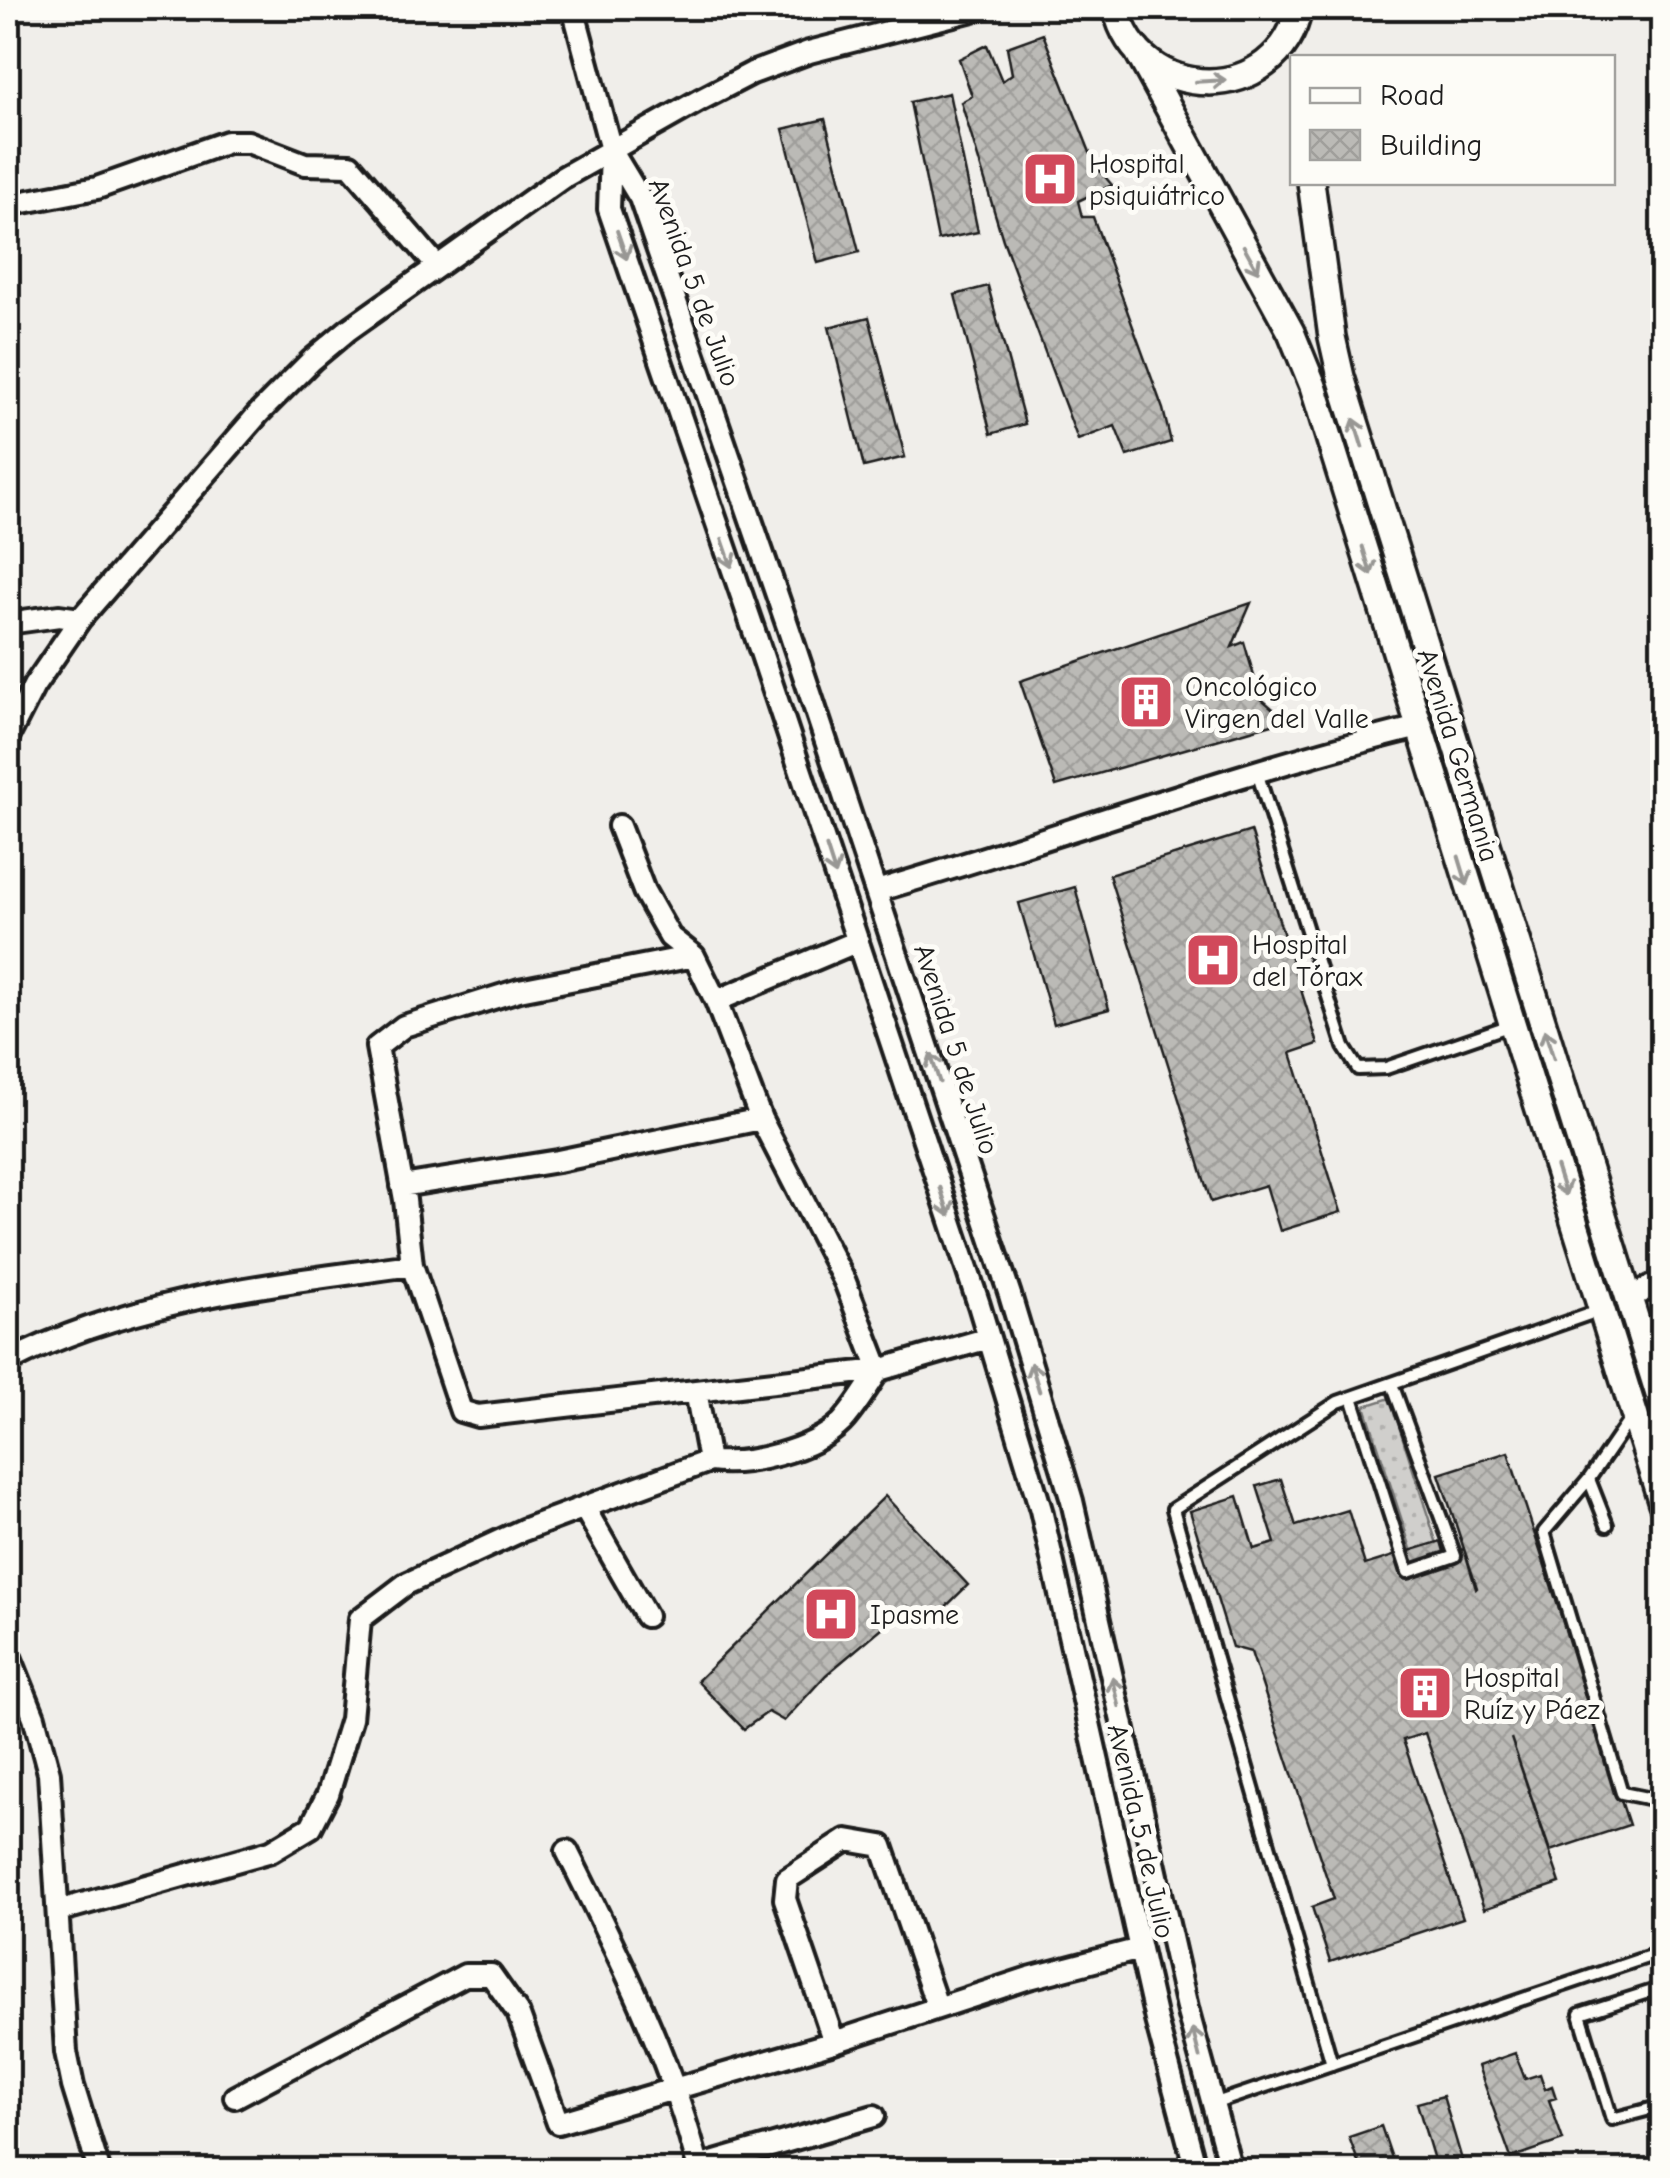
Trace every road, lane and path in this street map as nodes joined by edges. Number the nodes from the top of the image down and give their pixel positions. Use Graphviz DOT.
graph roads {
  1 [pos="573,8"];
  2 [pos="981,8"];
  3 [pos="1116,8"];
  4 [pos="1299,15"];
  5 [pos="1137,50"];
  6 [pos="1294,55"];
  7 [pos="611,150"];
  8 [pos="1311,185"];
  9 [pos="8,205"];
  10 [pos="438,266"];
  11 [pos="80,619"];
  12 [pos="8,623"];
  13 [pos="1418,727"];
  14 [pos="8,737"];
  15 [pos="1258,772"];
  16 [pos="619,826"];
  17 [pos="876,891"];
  18 [pos="858,941"];
  19 [pos="694,956"];
  20 [pos="716,1001"];
  21 [pos="1511,1025"];
  22 [pos="761,1120"];
  23 [pos="402,1186"];
  24 [pos="412,1265"];
  25 [pos="1662,1281"];
  26 [pos="1629,1298"];
  27 [pos="1602,1310"];
  28 [pos="989,1338"];
  29 [pos="8,1362"];
  30 [pos="878,1370"];
  31 [pos="1392,1384"];
  32 [pos="696,1391"];
  33 [pos="1352,1397"];
  34 [pos="1662,1404"];
  35 [pos="1634,1413"];
  36 [pos="708,1460"];
  37 [pos="1588,1479"];
  38 [pos="1662,1503"];
  39 [pos="585,1509"];
  40 [pos="1608,1526"];
  41 [pos="646,1616"];
  42 [pos="8,1652"];
  43 [pos="1662,1801"];
  44 [pos="566,1851"];
  45 [pos="58,1911"];
  46 [pos="1140,1949"];
  47 [pos="1662,1952"];
  48 [pos="1662,1988"];
  49 [pos="937,2006"];
  50 [pos="834,2042"];
  51 [pos="1332,2064"];
  52 [pos="672,2089"];
  53 [pos="234,2097"];
  54 [pos="1212,2105"];
  55 [pos="1662,2106"];
  56 [pos="874,2116"];
  57 [pos="699,2168"];
  58 [pos="99,2170"];
  59 [pos="1196,2170"];
  60 [pos="1231,2170"];
  1 -- 7 [label="street"];
  2 -- 7 [label="street"];
  3 -- 5 [label="street, Avenida Germania"];
  5 -- 4 [label="street, one-way"];
  4 -- 6 [label="street"];
  5 -- 13 [label="street, Avenida Germania, one-way"];
  7 -- 10 [label="street"];
  7 -- 17 [label="street, Avenida 5 de Julio"];
  7 -- 18 [label="street, Avenida 5 de Julio, one-way"];
  26 -- 8 [label="street, Avenida Germania, one-way"];
  9 -- 10 [label="street"];
  10 -- 11 [label="street"];
  11 -- 12 [label="street"];
  11 -- 14 [label="street"];
  13 -- 15 [label="street"];
  13 -- 21 [label="street, Avenida Germania, one-way"];
  15 -- 17 [label="street"];
  15 -- 21 [label="lane"];
  16 -- 19 [label="street"];
  54 -- 17 [label="street, Avenida 5 de Julio, one-way"];
  18 -- 20 [label="street"];
  18 -- 28 [label="street, Avenida 5 de Julio, one-way"];
  19 -- 20 [label="street"];
  19 -- 23 [label="street"];
  20 -- 22 [label="street"];
  21 -- 27 [label="street, Avenida Germania, one-way"];
  22 -- 23 [label="street"];
  22 -- 30 [label="street"];
  23 -- 24 [label="street"];
  24 -- 29 [label="street"];
  24 -- 32 [label="street"];
  25 -- 26 [label="street"];
  26 -- 34 [label="street, Avenida Germania"];
  27 -- 31 [label="lane"];
  27 -- 35 [label="street, Avenida Germania"];
  28 -- 30 [label="street"];
  28 -- 46 [label="street, Avenida 5 de Julio"];
  30 -- 32 [label="street"];
  30 -- 36 [label="street"];
  31 -- 33 [label="lane"];
  31 -- 33 [label="lane"];
  32 -- 36 [label="street"];
  33 -- 51 [label="lane"];
  35 -- 37 [label="lane"];
  35 -- 38 [label="street, Avenida Germania"];
  36 -- 39 [label="street"];
  37 -- 40 [label="lane"];
  37 -- 43 [label="lane"];
  39 -- 41 [label="street"];
  39 -- 45 [label="street"];
  42 -- 45 [label="street"];
  44 -- 52 [label="street"];
  45 -- 58 [label="street"];
  46 -- 49 [label="street"];
  46 -- 59 [label="street, Avenida 5 de Julio"];
  47 -- 51 [label="lane"];
  48 -- 55 [label="lane"];
  49 -- 50 [label="street"];
  49 -- 50 [label="street"];
  50 -- 52 [label="street"];
  51 -- 54 [label="lane"];
  52 -- 53 [label="street"];
  52 -- 57 [label="street"];
  54 -- 60 [label="street, Avenida 5 de Julio"];
  56 -- 57 [label="street"];
}
